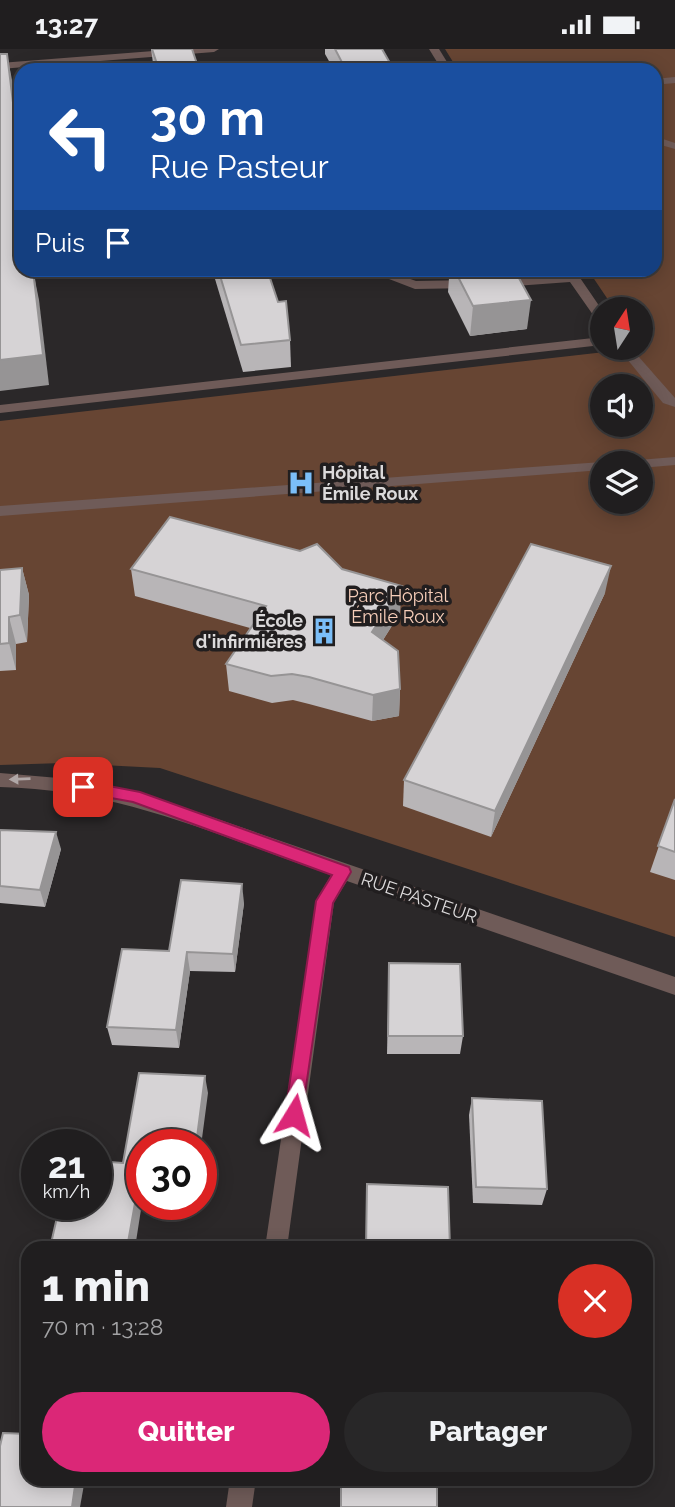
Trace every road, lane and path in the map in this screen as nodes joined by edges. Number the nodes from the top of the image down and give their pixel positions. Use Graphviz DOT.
graph roads {
  1 [pos="214,49"];
  2 [pos="38,63"];
  3 [pos="392,277"];
  4 [pos="556,277"];
  5 [pos="572,277"];
  6 [pos="590,302"];
  7 [pos="590,342"];
  8 [pos="635,361"];
  9 [pos="675,403"];
  10 [pos="0,409"];
  11 [pos="675,461"];
  12 [pos="653,463"];
  13 [pos="590,467"];
  14 [pos="0,510"];
  15 [pos="0,780"];
  16 [pos="343,872"];
  17 [pos="675,986"];
  18 [pos="276,1241"];
  19 [pos="242,1486"];
  20 [pos="239,1507"];
  1 -- 2 [label="street"];
  3 -- 4 [label="street"];
  5 -- 6 [label="street"];
  7 -- 10 [label="street"];
  8 -- 9 [label="street"];
  11 -- 12 [label="street"];
  13 -- 14 [label="street"];
  16 -- 15 [label="street, RUE PASTEUR, one-way"];
  16 -- 17 [label="street, RUE PASTEUR"];
  16 -- 18 [label="street"];
  19 -- 20 [label="street"];
}
